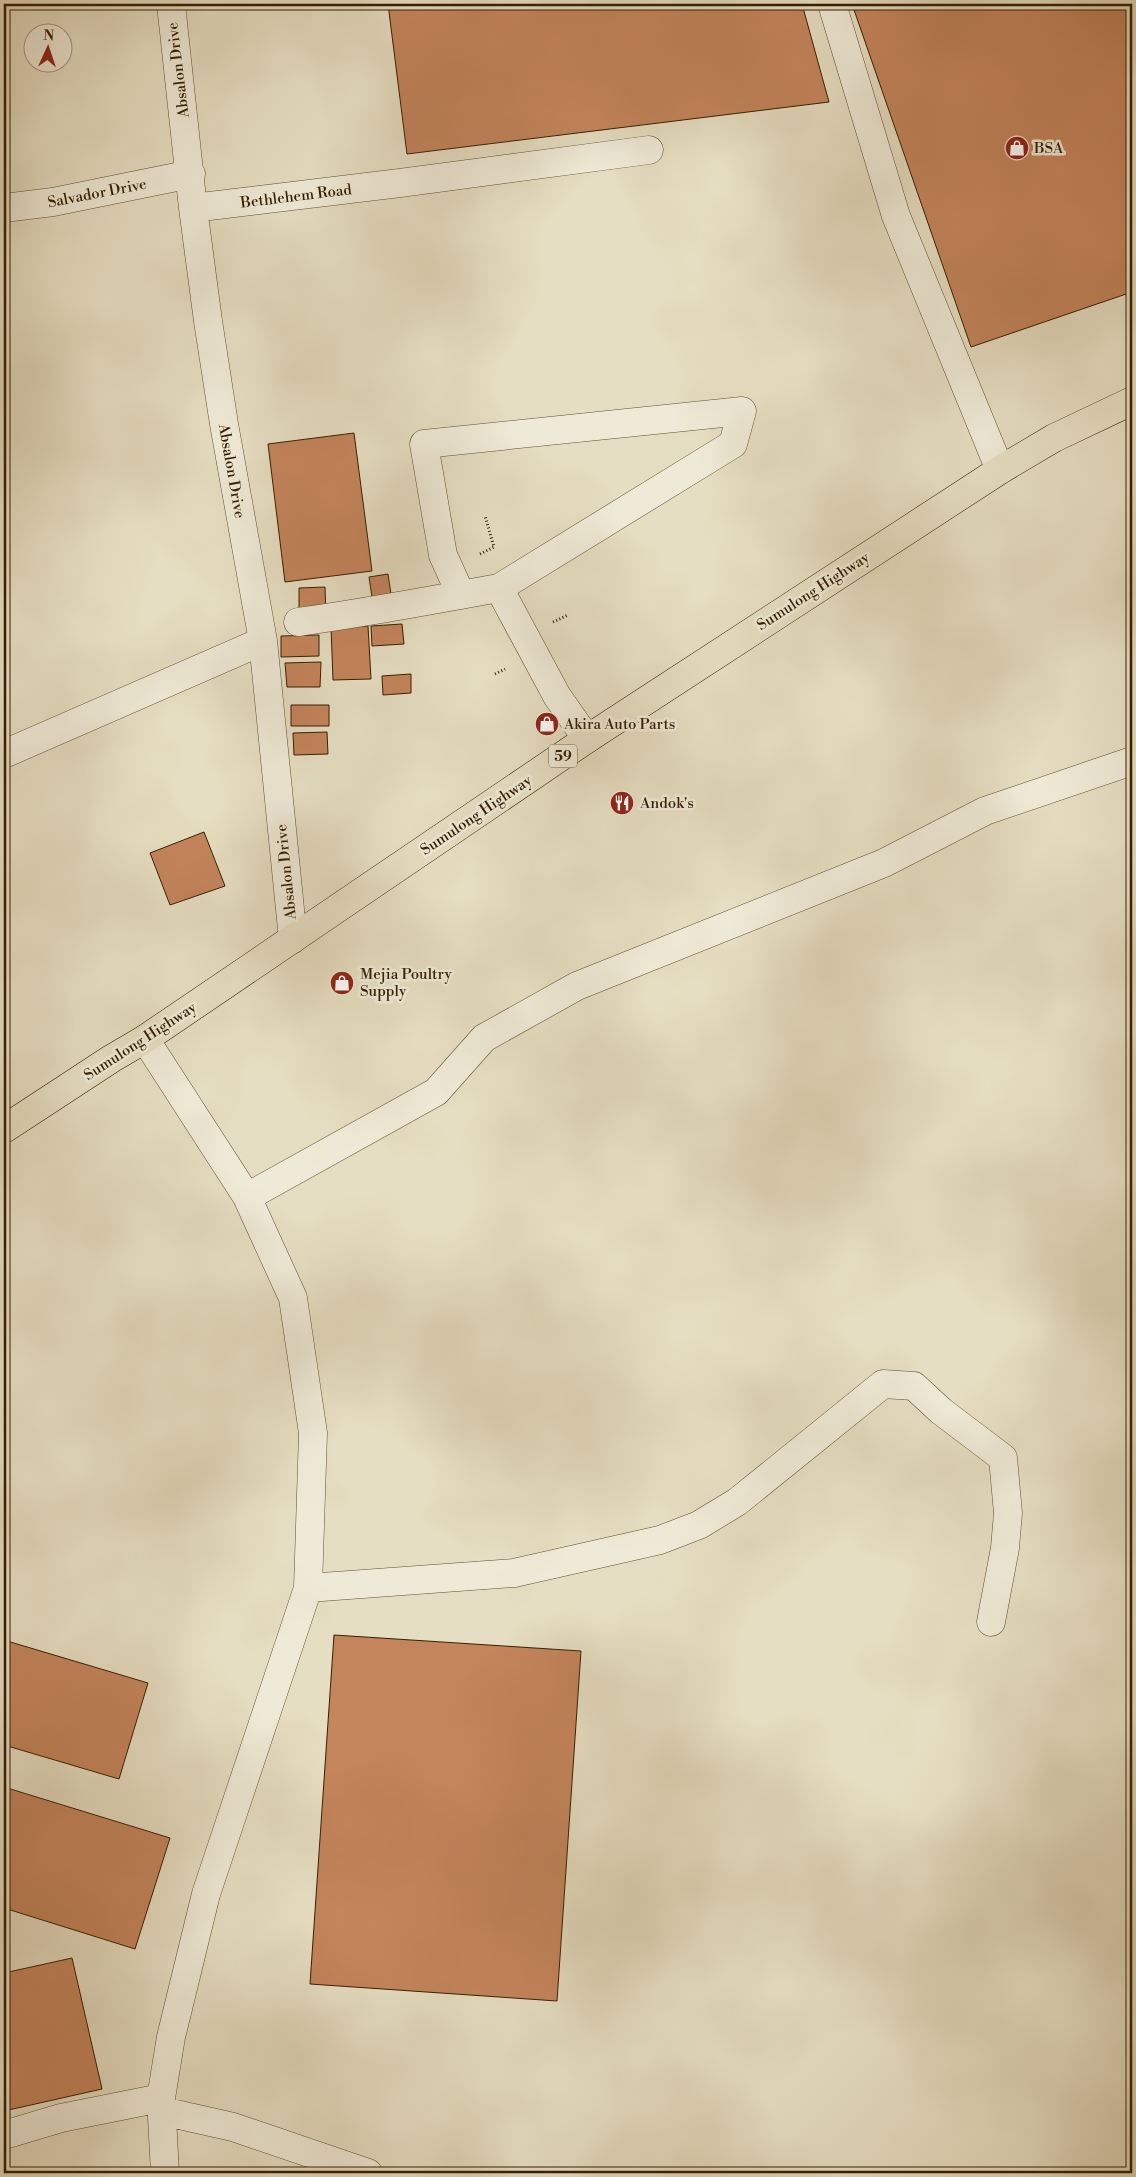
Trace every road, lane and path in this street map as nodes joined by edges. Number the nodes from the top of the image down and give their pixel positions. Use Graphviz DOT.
graph roads {
  1 [pos="171,4"];
  2 [pos="832,4"];
  3 [pos="649,150"];
  4 [pos="191,174"];
  5 [pos="4,208"];
  6 [pos="192,208"];
  7 [pos="1132,401"];
  8 [pos="1000,470"];
  9 [pos="485,516"];
  10 [pos="480,553"];
  11 [pos="500,588"];
  12 [pos="461,595"];
  13 [pos="298,622"];
  14 [pos="263,641"];
  15 [pos="587,739"];
  16 [pos="4,754"];
  17 [pos="1132,761"];
  18 [pos="293,939"];
  19 [pos="145,1040"];
  20 [pos="4,1129"];
  21 [pos="247,1197"];
  22 [pos="308,1588"];
  23 [pos="991,1622"];
  24 [pos="162,2105"];
  25 [pos="4,2135"];
  26 [pos="165,2173"];
  27 [pos="368,2173"];
  1 -- 4 [label="street, Absalon Drive"];
  2 -- 8 [label="street"];
  3 -- 6 [label="street, Bethlehem Road"];
  4 -- 5 [label="street, Salvador Drive"];
  4 -- 6 [label="street, Absalon Drive"];
  6 -- 14 [label="street, Absalon Drive"];
  7 -- 8 [label="main road, Sumulong Highway / 59"];
  8 -- 15 [label="main road, Sumulong Highway / 59"];
  9 -- 10 [label="path"];
  11 -- 12 [label="street"];
  11 -- 12 [label="street"];
  11 -- 15 [label="street"];
  12 -- 13 [label="street"];
  14 -- 16 [label="street"];
  14 -- 18 [label="street, Absalon Drive"];
  15 -- 18 [label="main road, Sumulong Highway / 59"];
  17 -- 21 [label="street"];
  18 -- 19 [label="main road, Sumulong Highway / 59"];
  19 -- 20 [label="main road, Sumulong Highway / 59"];
  19 -- 21 [label="street"];
  21 -- 22 [label="street"];
  22 -- 23 [label="street"];
  22 -- 24 [label="street"];
  24 -- 25 [label="street"];
  24 -- 26 [label="street"];
  24 -- 27 [label="street"];
}
